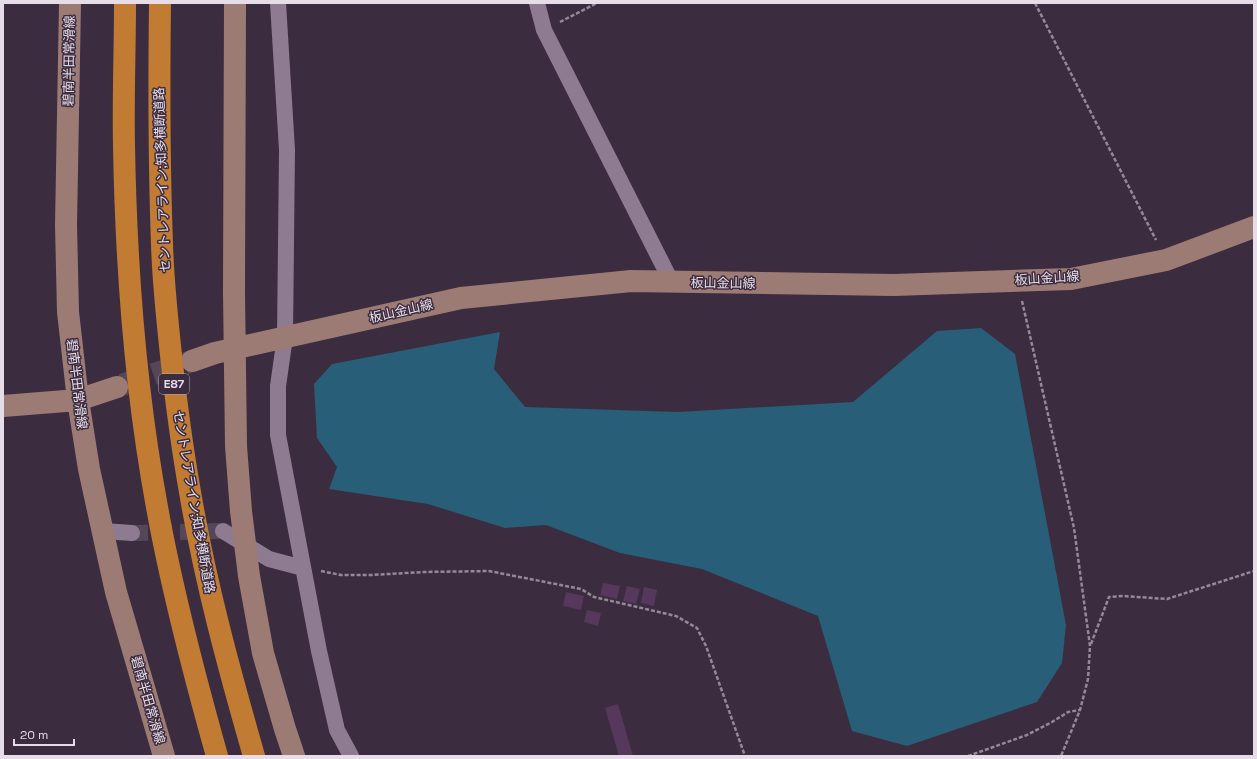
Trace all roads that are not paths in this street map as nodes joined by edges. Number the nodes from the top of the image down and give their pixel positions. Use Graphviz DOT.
graph roads {
  1 [pos="70,3"];
  2 [pos="125,3"];
  3 [pos="160,3"];
  4 [pos="235,3"];
  5 [pos="278,3"];
  6 [pos="537,3"];
  7 [pos="1254,228"];
  8 [pos="672,283"];
  9 [pos="285,337"];
  10 [pos="192,361"];
  11 [pos="117,387"];
  12 [pos="78,400"];
  13 [pos="3,406"];
  14 [pos="103,531"];
  15 [pos="223,531"];
  16 [pos="132,533"];
  17 [pos="303,568"];
  18 [pos="164,756"];
  19 [pos="217,756"];
  20 [pos="254,756"];
  21 [pos="294,756"];
  22 [pos="351,756"];
  1 -- 12 [label="main road, 碧南半田常滑線"];
  2 -- 19 [label="highway, E87"];
  3 -- 20 [label="highway, セントレアライン;知多横断道路 / E87"];
  4 -- 21 [label="main road"];
  5 -- 9 [label="street"];
  6 -- 8 [label="street"];
  7 -- 8 [label="main road, 板山金山線"];
  8 -- 9 [label="main road, 板山金山線"];
  9 -- 10 [label="main road, 板山金山線"];
  9 -- 17 [label="street"];
  11 -- 12 [label="main road"];
  12 -- 13 [label="main road"];
  12 -- 14 [label="main road, 碧南半田常滑線"];
  14 -- 16 [label="street"];
  14 -- 18 [label="main road, 碧南半田常滑線"];
  15 -- 17 [label="street"];
  17 -- 22 [label="street"];
}
